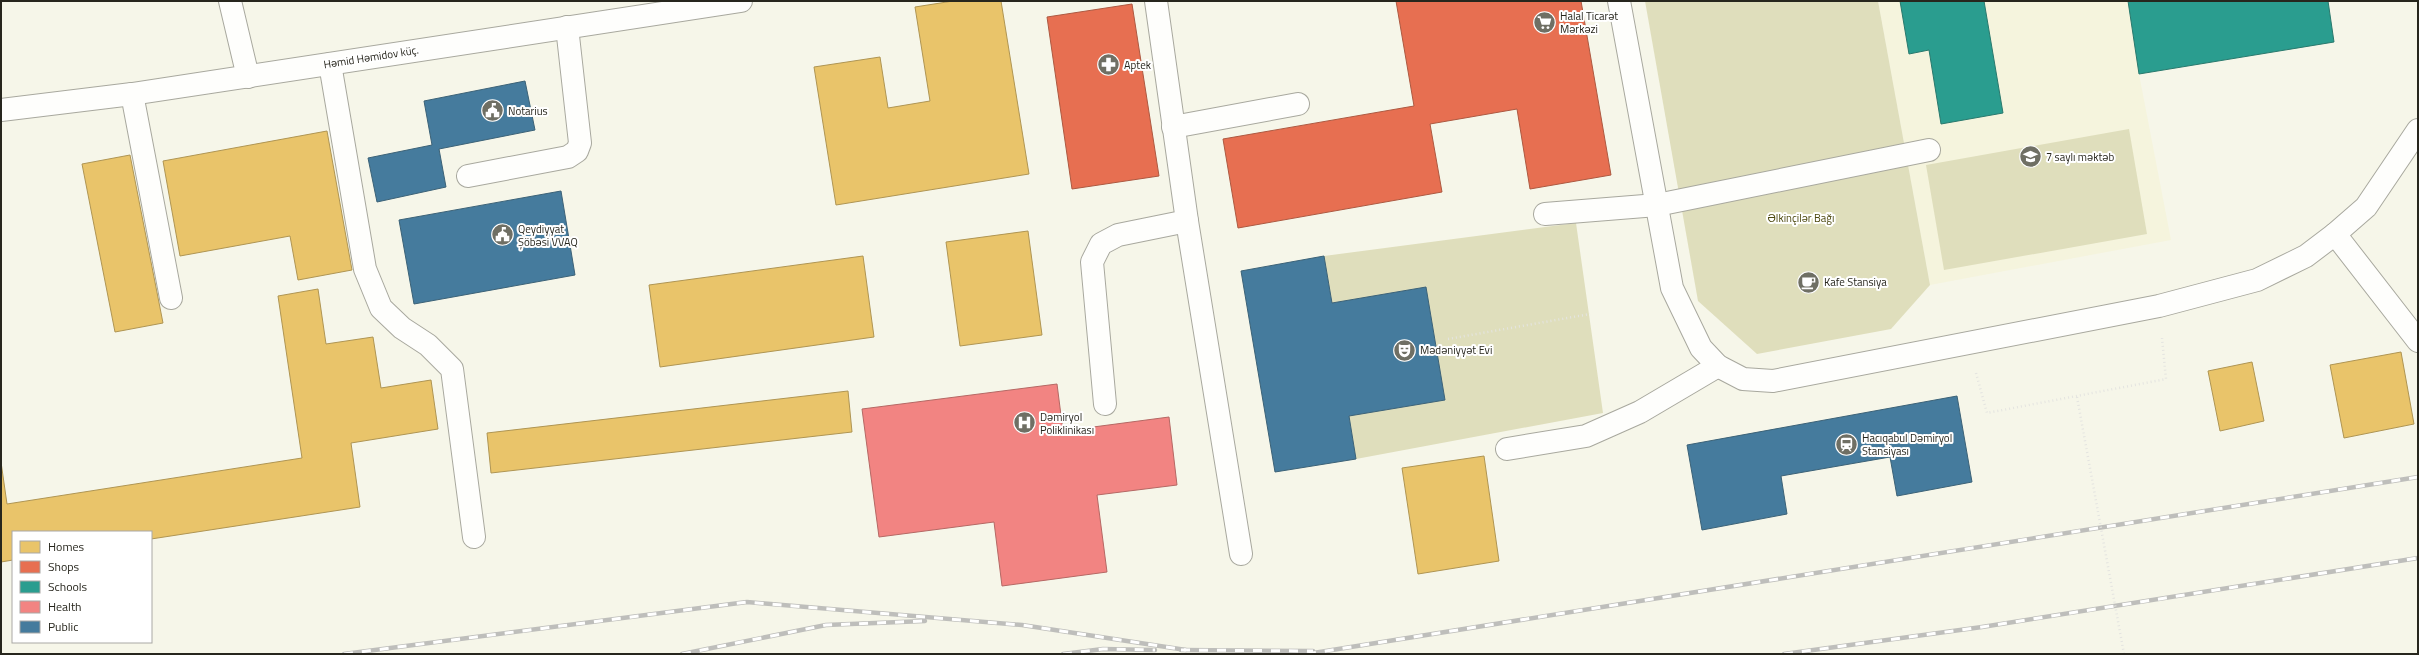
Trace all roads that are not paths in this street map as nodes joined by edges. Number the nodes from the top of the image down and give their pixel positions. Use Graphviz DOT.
graph roads {
  1 [pos="230,1"];
  2 [pos="741,1"];
  3 [pos="1156,1"];
  4 [pos="1619,1"];
  5 [pos="568,27"];
  6 [pos="330,64"];
  7 [pos="248,77"];
  8 [pos="132,94"];
  9 [pos="1298,104"];
  10 [pos="1,110"];
  11 [pos="1173,127"];
  12 [pos="2418,130"];
  13 [pos="1929,150"];
  14 [pos="468,176"];
  15 [pos="1658,205"];
  16 [pos="1544,214"];
  17 [pos="1187,221"];
  18 [pos="2335,234"];
  19 [pos="171,298"];
  20 [pos="2418,341"];
  21 [pos="1718,366"];
  22 [pos="1105,404"];
  23 [pos="1507,449"];
  24 [pos="474,537"];
  25 [pos="1241,554"];
  1 -- 7 [label="street"];
  2 -- 5 [label="street, Həmid Həmidov küç."];
  3 -- 11 [label="street"];
  4 -- 15 [label="street"];
  5 -- 6 [label="street, Həmid Həmidov küç."];
  5 -- 14 [label="street"];
  6 -- 7 [label="street, Həmid Həmidov küç."];
  6 -- 24 [label="street"];
  7 -- 8 [label="street, Həmid Həmidov küç."];
  8 -- 10 [label="street, Həmid Həmidov küç."];
  8 -- 19 [label="street"];
  9 -- 11 [label="street"];
  11 -- 17 [label="street"];
  12 -- 18 [label="street"];
  13 -- 15 [label="street"];
  15 -- 16 [label="street"];
  15 -- 21 [label="street"];
  17 -- 22 [label="street"];
  17 -- 25 [label="street"];
  18 -- 20 [label="street"];
  18 -- 21 [label="street"];
  21 -- 23 [label="street"];
}
